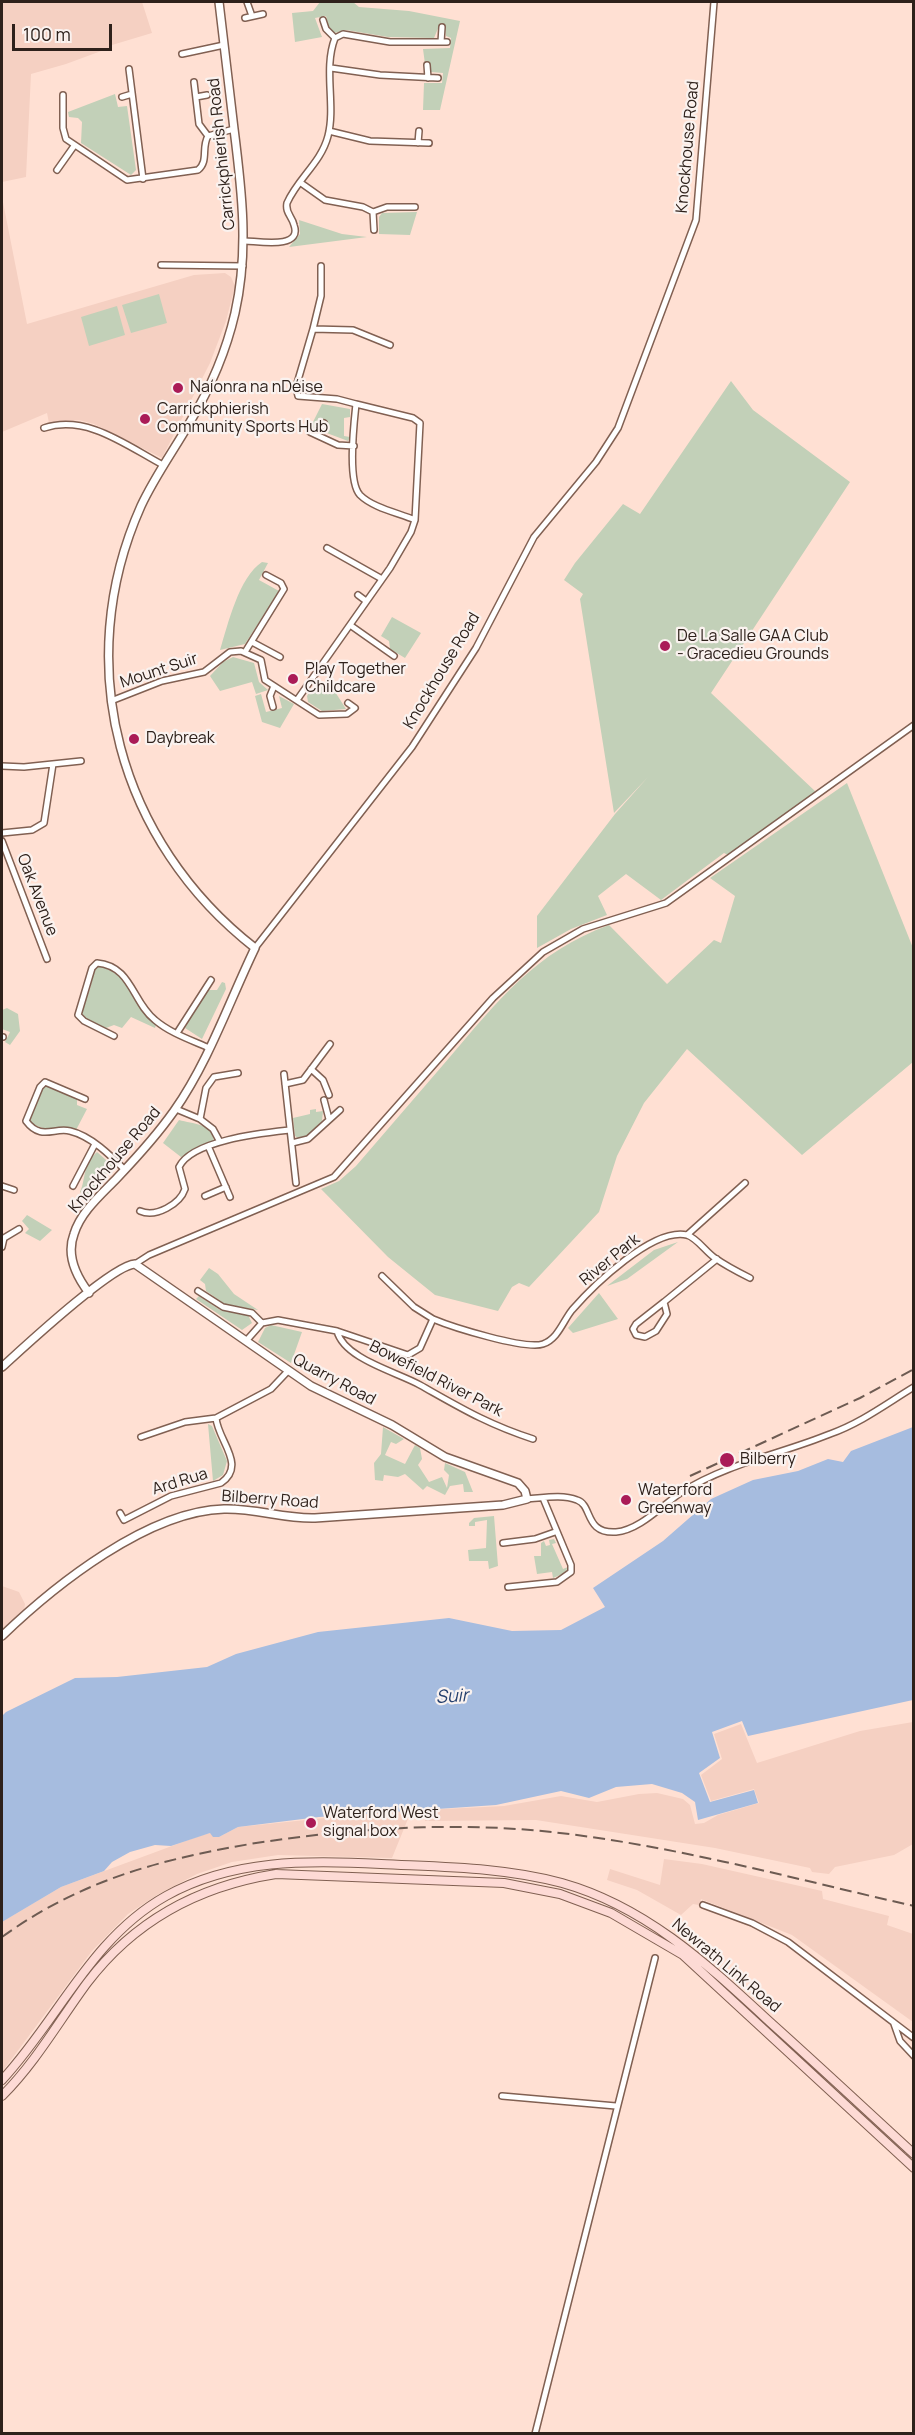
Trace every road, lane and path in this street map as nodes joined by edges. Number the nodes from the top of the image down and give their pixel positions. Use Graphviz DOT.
graph roads {
  1 [pos="219,2"];
  2 [pos="247,2"];
  3 [pos="714,2"];
  4 [pos="263,14"];
  5 [pos="252,16"];
  6 [pos="244,18"];
  7 [pos="323,20"];
  8 [pos="441,27"];
  9 [pos="335,38"];
  10 [pos="224,45"];
  11 [pos="182,54"];
  12 [pos="427,65"];
  13 [pos="331,68"];
  14 [pos="129,69"];
  15 [pos="428,78"];
  16 [pos="438,78"];
  17 [pos="194,82"];
  18 [pos="132,94"];
  19 [pos="63,95"];
  20 [pos="207,95"];
  21 [pos="122,97"];
  22 [pos="196,97"];
  23 [pos="234,129"];
  24 [pos="329,131"];
  25 [pos="419,131"];
  26 [pos="208,136"];
  27 [pos="418,142"];
  28 [pos="429,143"];
  29 [pos="74,146"];
  30 [pos="56,172"];
  31 [pos="143,179"];
  32 [pos="301,183"];
  33 [pos="415,207"];
  34 [pos="373,212"];
  35 [pos="374,230"];
  36 [pos="245,241"];
  37 [pos="161,265"];
  38 [pos="243,266"];
  39 [pos="321,266"];
  40 [pos="313,329"];
  41 [pos="390,345"];
  42 [pos="356,404"];
  43 [pos="324,423"];
  44 [pos="44,429"];
  45 [pos="310,432"];
  46 [pos="317,435"];
  47 [pos="354,446"];
  48 [pos="163,465"];
  49 [pos="415,520"];
  50 [pos="327,548"];
  51 [pos="266,575"];
  52 [pos="382,579"];
  53 [pos="358,595"];
  54 [pos="366,601"];
  55 [pos="350,624"];
  56 [pos="386,640"];
  57 [pos="252,642"];
  58 [pos="382,647"];
  59 [pos="245,652"];
  60 [pos="394,656"];
  61 [pos="280,657"];
  62 [pos="274,686"];
  63 [pos="297,700"];
  64 [pos="111,701"];
  65 [pos="348,703"];
  66 [pos="273,707"];
  67 [pos="914,724"];
  68 [pos="81,761"];
  69 [pos="53,764"];
  70 [pos="2,766"];
  71 [pos="2,833"];
  72 [pos="2,841"];
  73 [pos="255,948"];
  74 [pos="47,958"];
  75 [pos="211,980"];
  76 [pos="177,1033"];
  77 [pos="114,1036"];
  78 [pos="330,1044"];
  79 [pos="209,1048"];
  80 [pos="311,1069"];
  81 [pos="238,1073"];
  82 [pos="284,1074"];
  83 [pos="285,1084"];
  84 [pos="329,1095"];
  85 [pos="85,1099"];
  86 [pos="324,1100"];
  87 [pos="176,1109"];
  88 [pos="340,1110"];
  89 [pos="200,1119"];
  90 [pos="329,1119"];
  91 [pos="290,1130"];
  92 [pos="220,1142"];
  93 [pos="292,1143"];
  94 [pos="94,1144"];
  95 [pos="209,1148"];
  96 [pos="125,1170"];
  97 [pos="296,1183"];
  98 [pos="745,1183"];
  99 [pos="2,1186"];
  100 [pos="73,1186"];
  101 [pos="226,1187"];
  102 [pos="14,1190"];
  103 [pos="205,1196"];
  104 [pos="231,1197"];
  105 [pos="141,1211"];
  106 [pos="20,1229"];
  107 [pos="687,1235"];
  108 [pos="3,1236"];
  109 [pos="2,1247"];
  110 [pos="717,1259"];
  111 [pos="135,1264"];
  112 [pos="381,1276"];
  113 [pos="750,1278"];
  114 [pos="198,1291"];
  115 [pos="89,1293"];
  116 [pos="664,1302"];
  117 [pos="433,1319"];
  118 [pos="262,1323"];
  119 [pos="338,1330"];
  120 [pos="246,1341"];
  121 [pos="2,1367"];
  122 [pos="288,1371"];
  123 [pos="914,1387"];
  124 [pos="216,1418"];
  125 [pos="141,1437"];
  126 [pos="533,1439"];
  127 [pos="543,1498"];
  128 [pos="527,1499"];
  129 [pos="120,1513"];
  130 [pos="555,1532"];
  131 [pos="503,1543"];
  132 [pos="508,1587"];
  133 [pos="2,1636"];
  134 [pos="702,1905"];
  135 [pos="655,1958"];
  136 [pos="893,2022"];
  137 [pos="914,2038"];
  138 [pos="914,2055"];
  139 [pos="2,2080"];
  140 [pos="2,2096"];
  141 [pos="502,2096"];
  142 [pos="616,2106"];
  143 [pos="914,2154"];
  144 [pos="914,2168"];
  145 [pos="535,2433"];
  1 -- 10 [label="street, Carrickphierish Road"];
  2 -- 5 [label="street"];
  3 -- 73 [label="street, Knockhouse Road"];
  4 -- 5 [label="street"];
  5 -- 6 [label="street"];
  7 -- 9 [label="street"];
  8 -- 9 [label="street"];
  9 -- 13 [label="street"];
  10 -- 11 [label="street"];
  10 -- 23 [label="street, Carrickphierish Road"];
  12 -- 15 [label="street"];
  13 -- 15 [label="street"];
  13 -- 24 [label="street"];
  14 -- 18 [label="street"];
  15 -- 16 [label="street"];
  17 -- 22 [label="street"];
  18 -- 21 [label="street"];
  18 -- 31 [label="street"];
  19 -- 29 [label="street"];
  20 -- 22 [label="street"];
  22 -- 26 [label="street"];
  23 -- 26 [label="street"];
  23 -- 36 [label="street, Carrickphierish Road"];
  24 -- 27 [label="street"];
  24 -- 32 [label="street"];
  25 -- 27 [label="street"];
  26 -- 31 [label="street"];
  27 -- 28 [label="street"];
  29 -- 30 [label="street"];
  29 -- 31 [label="street"];
  32 -- 34 [label="street"];
  32 -- 36 [label="street"];
  33 -- 34 [label="street"];
  34 -- 35 [label="street"];
  36 -- 38 [label="street, Carrickphierish Road"];
  37 -- 38 [label="street"];
  38 -- 48 [label="street, Carrickphierish Road"];
  39 -- 40 [label="street"];
  40 -- 41 [label="street"];
  40 -- 42 [label="street"];
  42 -- 47 [label="street"];
  42 -- 49 [label="street"];
  43 -- 46 [label="street"];
  44 -- 48 [label="street"];
  45 -- 46 [label="street"];
  46 -- 47 [label="street"];
  47 -- 49 [label="street"];
  48 -- 64 [label="street, Carrickphierish Road"];
  49 -- 52 [label="street"];
  50 -- 52 [label="street"];
  51 -- 57 [label="street"];
  52 -- 54 [label="street"];
  53 -- 54 [label="street"];
  54 -- 55 [label="street"];
  55 -- 58 [label="street"];
  55 -- 63 [label="street"];
  56 -- 58 [label="street"];
  57 -- 59 [label="street"];
  57 -- 61 [label="street"];
  58 -- 60 [label="street"];
  59 -- 62 [label="street"];
  59 -- 64 [label="street, Mount Suir"];
  62 -- 63 [label="street"];
  62 -- 66 [label="street"];
  63 -- 65 [label="street"];
  64 -- 73 [label="street, Carrickphierish Road"];
  67 -- 111 [label="street"];
  68 -- 69 [label="street"];
  69 -- 70 [label="street"];
  69 -- 71 [label="street"];
  72 -- 74 [label="street, Oak Avenue"];
  73 -- 79 [label="street, Knockhouse Road"];
  75 -- 76 [label="street"];
  76 -- 77 [label="street"];
  76 -- 79 [label="street"];
  78 -- 80 [label="street"];
  79 -- 87 [label="street, Knockhouse Road"];
  80 -- 83 [label="street"];
  80 -- 84 [label="street"];
  81 -- 89 [label="street"];
  82 -- 83 [label="street"];
  83 -- 91 [label="street"];
  85 -- 94 [label="street"];
  86 -- 90 [label="street"];
  87 -- 89 [label="street"];
  87 -- 96 [label="street, Knockhouse Road"];
  88 -- 90 [label="street"];
  89 -- 92 [label="street"];
  90 -- 93 [label="street"];
  91 -- 92 [label="street"];
  91 -- 93 [label="street"];
  92 -- 95 [label="street"];
  93 -- 97 [label="street"];
  94 -- 96 [label="street"];
  94 -- 100 [label="street"];
  95 -- 101 [label="street"];
  95 -- 105 [label="street"];
  96 -- 115 [label="street, Knockhouse Road"];
  98 -- 107 [label="street"];
  99 -- 102 [label="street"];
  101 -- 103 [label="street"];
  101 -- 104 [label="street"];
  106 -- 108 [label="street"];
  107 -- 110 [label="street"];
  107 -- 117 [label="street, River Park"];
  108 -- 109 [label="street"];
  110 -- 113 [label="street"];
  110 -- 116 [label="street"];
  111 -- 115 [label="street"];
  111 -- 120 [label="street, Quarry Road"];
  112 -- 117 [label="street"];
  114 -- 118 [label="street"];
  115 -- 121 [label="street"];
  116 -- 116 [label="street"];
  117 -- 119 [label="street, Bowefield River Park"];
  118 -- 119 [label="street, Bowefield River Park"];
  118 -- 120 [label="street"];
  119 -- 126 [label="street, Bowefield River Park"];
  120 -- 122 [label="street, Quarry Road"];
  122 -- 124 [label="street"];
  122 -- 128 [label="street, Quarry Road"];
  123 -- 127 [label="street, Bilberry Road"];
  124 -- 125 [label="street"];
  124 -- 129 [label="street, Ard Rua"];
  127 -- 128 [label="street, Bilberry Road"];
  127 -- 130 [label="street"];
  128 -- 133 [label="street, Bilberry Road"];
  130 -- 131 [label="street"];
  130 -- 132 [label="street"];
  134 -- 136 [label="street"];
  135 -- 142 [label="street"];
  136 -- 137 [label="street"];
  136 -- 138 [label="street"];
  139 -- 143 [label="main road, Newrath Link Road"];
  140 -- 144 [label="main road, Newrath Link Road"];
  141 -- 142 [label="street"];
  142 -- 145 [label="street"];
}
